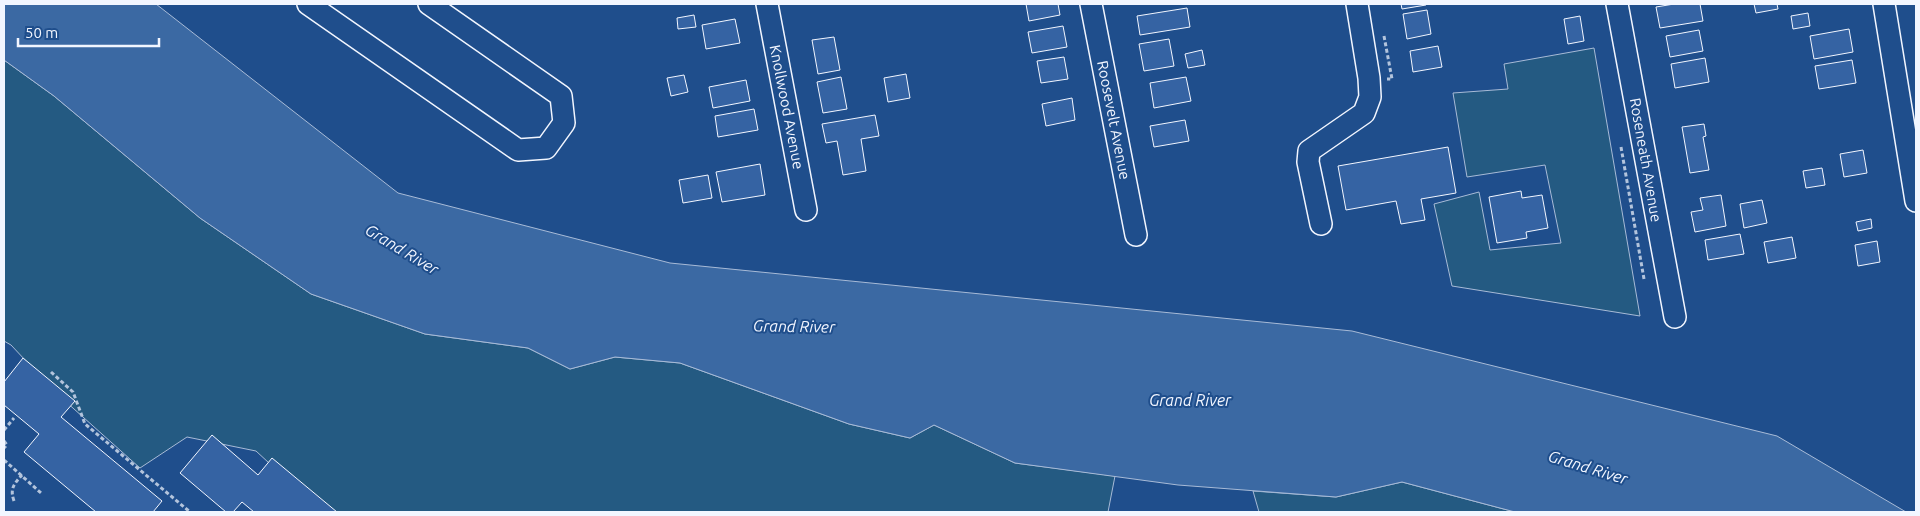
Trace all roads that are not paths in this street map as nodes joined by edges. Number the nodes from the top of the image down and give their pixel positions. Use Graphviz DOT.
graph roads {
  1 [pos="308,4"];
  2 [pos="429,4"];
  3 [pos="768,4"];
  4 [pos="1091,4"];
  5 [pos="1357,4"];
  6 [pos="1618,4"];
  7 [pos="1884,4"];
  8 [pos="1916,201"];
  9 [pos="806,210"];
  10 [pos="1321,224"];
  11 [pos="1136,236"];
  12 [pos="1675,317"];
  1 -- 2 [label="street"];
  3 -- 9 [label="street, Knollwood Avenue"];
  4 -- 11 [label="street, Roosevelt Avenue"];
  5 -- 10 [label="street"];
  6 -- 12 [label="street, Roseneath Avenue"];
  7 -- 8 [label="street"];
}
